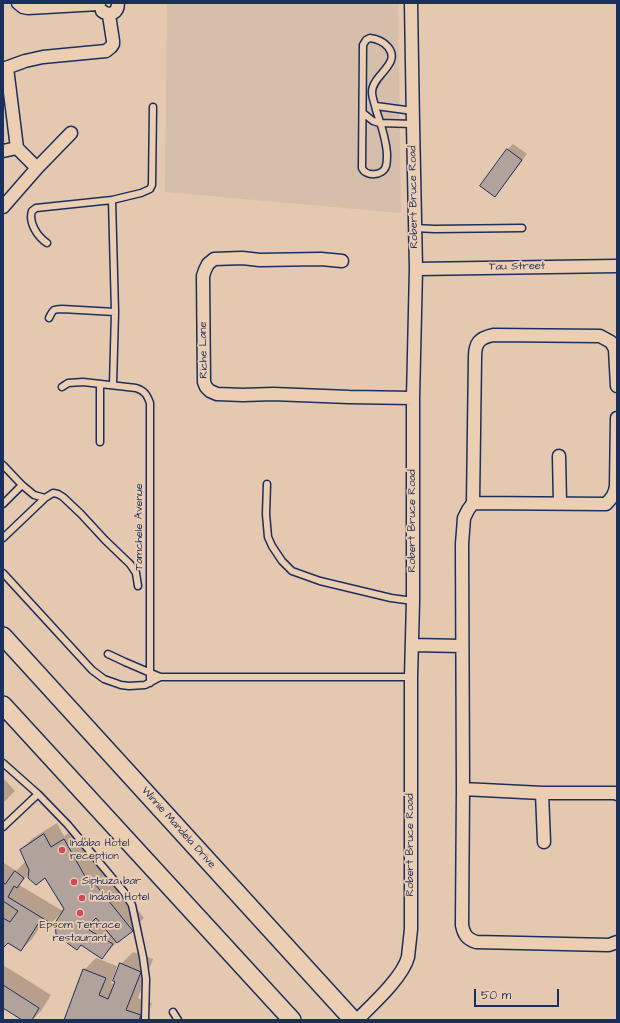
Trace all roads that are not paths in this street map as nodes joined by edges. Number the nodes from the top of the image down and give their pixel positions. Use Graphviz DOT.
graph roads {
  1 [pos="18,3"];
  2 [pos="412,3"];
  3 [pos="99,4"];
  4 [pos="118,7"];
  5 [pos="5,68"];
  6 [pos="376,106"];
  7 [pos="153,107"];
  8 [pos="413,111"];
  9 [pos="363,113"];
  10 [pos="380,124"];
  11 [pos="413,124"];
  12 [pos="71,133"];
  13 [pos="17,148"];
  14 [pos="3,151"];
  15 [pos="37,168"];
  16 [pos="112,200"];
  17 [pos="3,207"];
  18 [pos="415,228"];
  19 [pos="522,228"];
  20 [pos="47,243"];
  21 [pos="342,262"];
  22 [pos="617,266"];
  23 [pos="416,269"];
  24 [pos="115,312"];
  25 [pos="49,318"];
  26 [pos="100,384"];
  27 [pos="113,385"];
  28 [pos="617,386"];
  29 [pos="62,387"];
  30 [pos="414,398"];
  31 [pos="617,418"];
  32 [pos="100,442"];
  33 [pos="559,456"];
  34 [pos="3,465"];
  35 [pos="268,484"];
  36 [pos="22,485"];
  37 [pos="45,498"];
  38 [pos="473,503"];
  39 [pos="560,503"];
  40 [pos="3,504"];
  41 [pos="3,538"];
  42 [pos="3,573"];
  43 [pos="138,586"];
  44 [pos="412,601"];
  45 [pos="3,636"];
  46 [pos="412,645"];
  47 [pos="462,646"];
  48 [pos="108,654"];
  49 [pos="150,673"];
  50 [pos="160,677"];
  51 [pos="411,677"];
  52 [pos="150,683"];
  53 [pos="3,705"];
  54 [pos="3,763"];
  55 [pos="463,789"];
  56 [pos="542,793"];
  57 [pos="38,794"];
  58 [pos="617,794"];
  59 [pos="3,827"];
  60 [pos="544,842"];
  61 [pos="617,942"];
  62 [pos="173,1012"];
  63 [pos="145,1020"];
  64 [pos="178,1020"];
  65 [pos="292,1020"];
  66 [pos="354,1020"];
  67 [pos="357,1020"];
  1 -- 3 [label="street"];
  2 -- 8 [label="street, Robert Bruce Road"];
  3 -- 4 [label="street"];
  4 -- 5 [label="street"];
  5 -- 13 [label="street"];
  6 -- 8 [label="lane"];
  6 -- 9 [label="lane"];
  6 -- 10 [label="lane"];
  7 -- 16 [label="lane"];
  8 -- 11 [label="street, Robert Bruce Road"];
  9 -- 10 [label="lane"];
  9 -- 10 [label="lane"];
  10 -- 11 [label="lane"];
  11 -- 18 [label="street, Robert Bruce Road"];
  12 -- 15 [label="street"];
  13 -- 14 [label="street"];
  13 -- 15 [label="street"];
  15 -- 17 [label="street"];
  16 -- 20 [label="lane"];
  16 -- 24 [label="lane"];
  18 -- 19 [label="lane"];
  18 -- 23 [label="street, Robert Bruce Road"];
  21 -- 30 [label="street, Riche Lane"];
  22 -- 23 [label="street, Tau Street"];
  23 -- 30 [label="street, Robert Bruce Road"];
  24 -- 25 [label="lane"];
  24 -- 27 [label="lane"];
  26 -- 27 [label="lane"];
  26 -- 29 [label="lane"];
  26 -- 32 [label="lane"];
  27 -- 49 [label="lane, Tamchele Avenue"];
  28 -- 38 [label="street"];
  30 -- 44 [label="street, Robert Bruce Road"];
  31 -- 39 [label="street"];
  33 -- 39 [label="street"];
  34 -- 36 [label="lane"];
  35 -- 44 [label="lane"];
  36 -- 37 [label="lane"];
  36 -- 40 [label="lane"];
  37 -- 41 [label="lane"];
  37 -- 43 [label="lane"];
  38 -- 39 [label="street"];
  38 -- 47 [label="street"];
  42 -- 52 [label="lane"];
  44 -- 46 [label="street, Robert Bruce Road"];
  45 -- 66 [label="main road, Winnie Mandela Drive"];
  46 -- 47 [label="street"];
  46 -- 51 [label="street, Robert Bruce Road"];
  47 -- 55 [label="street"];
  48 -- 49 [label="lane"];
  49 -- 50 [label="lane"];
  49 -- 52 [label="lane, Tamchele Avenue"];
  50 -- 51 [label="lane"];
  50 -- 52 [label="lane"];
  51 -- 67 [label="street, Robert Bruce Road"];
  53 -- 65 [label="main road"];
  54 -- 57 [label="lane"];
  55 -- 56 [label="street"];
  55 -- 61 [label="street"];
  56 -- 58 [label="street"];
  56 -- 60 [label="street"];
  57 -- 59 [label="lane"];
  57 -- 63 [label="lane"];
  62 -- 64 [label="lane"];
}
